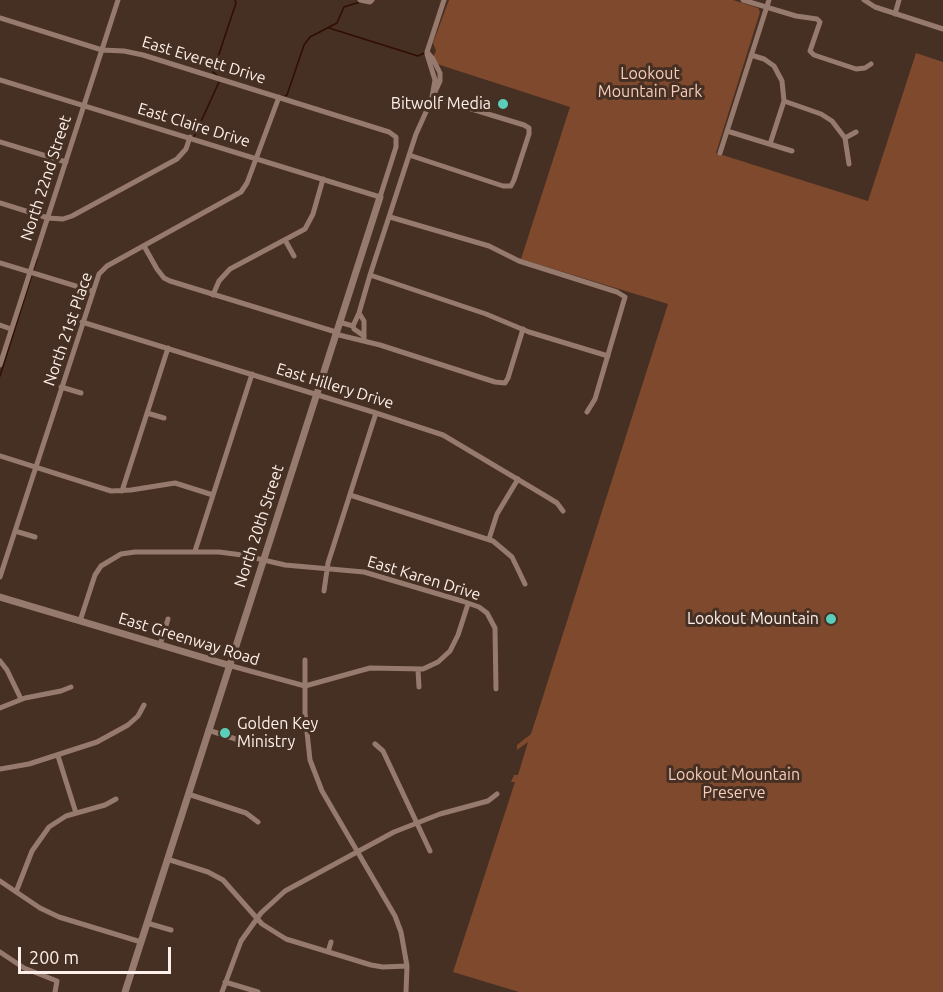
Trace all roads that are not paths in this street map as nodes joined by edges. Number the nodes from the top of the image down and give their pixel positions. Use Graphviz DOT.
graph roads {
  1 [pos="118,0"];
  2 [pos="360,0"];
  3 [pos="444,0"];
  4 [pos="743,0"];
  5 [pos="769,0"];
  6 [pos="864,0"];
  7 [pos="899,0"];
  8 [pos="371,1"];
  9 [pos="766,8"];
  10 [pos="895,14"];
  11 [pos="0,18"];
  12 [pos="943,29"];
  13 [pos="102,50"];
  14 [pos="751,55"];
  15 [pos="870,64"];
  16 [pos="0,80"];
  17 [pos="279,97"];
  18 [pos="432,97"];
  19 [pos="784,101"];
  20 [pos="84,105"];
  21 [pos="727,131"];
  22 [pos="856,132"];
  23 [pos="190,137"];
  24 [pos="396,137"];
  25 [pos="845,138"];
  26 [pos="0,142"];
  27 [pos="770,144"];
  28 [pos="792,151"];
  29 [pos="720,153"];
  30 [pos="409,155"];
  31 [pos="256,158"];
  32 [pos="66,162"];
  33 [pos="849,164"];
  34 [pos="323,179"];
  35 [pos="380,197"];
  36 [pos="0,203"];
  37 [pos="390,217"];
  38 [pos="48,218"];
  39 [pos="285,240"];
  40 [pos="144,246"];
  41 [pos="294,256"];
  42 [pos="0,263"];
  43 [pos="30,272"];
  44 [pos="370,275"];
  45 [pos="92,291"];
  46 [pos="213,295"];
  47 [pos="359,313"];
  48 [pos="82,322"];
  49 [pos="339,322"];
  50 [pos="0,326"];
  51 [pos="355,328"];
  52 [pos="11,329"];
  53 [pos="523,329"];
  54 [pos="335,333"];
  55 [pos="352,339"];
  56 [pos="364,339"];
  57 [pos="168,348"];
  58 [pos="608,356"];
  59 [pos="0,365"];
  60 [pos="252,374"];
  61 [pos="61,387"];
  62 [pos="81,393"];
  63 [pos="316,394"];
  64 [pos="587,412"];
  65 [pos="147,413"];
  66 [pos="376,413"];
  67 [pos="164,418"];
  68 [pos="0,456"];
  69 [pos="36,467"];
  70 [pos="518,479"];
  71 [pos="122,491"];
  72 [pos="213,495"];
  73 [pos="350,495"];
  74 [pos="563,511"];
  75 [pos="15,531"];
  76 [pos="35,537"];
  77 [pos="489,539"];
  78 [pos="195,551"];
  79 [pos="262,560"];
  80 [pos="327,569"];
  81 [pos="0,577"];
  82 [pos="525,584"];
  83 [pos="324,591"];
  84 [pos="0,597"];
  85 [pos="468,604"];
  86 [pos="168,619"];
  87 [pos="81,621"];
  88 [pos="160,645"];
  89 [pos="305,660"];
  90 [pos="0,661"];
  91 [pos="228,665"];
  92 [pos="418,669"];
  93 [pos="305,686"];
  94 [pos="71,687"];
  95 [pos="419,687"];
  96 [pos="496,688"];
  97 [pos="21,699"];
  98 [pos="144,705"];
  99 [pos="0,708"];
  100 [pos="208,730"];
  101 [pos="375,744"];
  102 [pos="254,745"];
  103 [pos="58,756"];
  104 [pos="0,768"];
  105 [pos="188,794"];
  106 [pos="497,794"];
  107 [pos="116,799"];
  108 [pos="76,813"];
  109 [pos="258,822"];
  110 [pos="417,822"];
  111 [pos="38,827"];
  112 [pos="45,833"];
  113 [pos="358,851"];
  114 [pos="430,851"];
  115 [pos="167,859"];
  116 [pos="0,881"];
  117 [pos="16,892"];
  118 [pos="256,918"];
  119 [pos="147,923"];
  120 [pos="171,930"];
  121 [pos="141,942"];
  122 [pos="332,942"];
  123 [pos="0,952"];
  124 [pos="328,952"];
  125 [pos="407,966"];
  126 [pos="225,982"];
  127 [pos="55,992"];
  128 [pos="125,992"];
  129 [pos="222,992"];
  130 [pos="258,992"];
  131 [pos="406,992"];
  1 -- 13 [label="street, North 22nd Street"];
  2 -- 8 [label="street"];
  3 -- 18 [label="street"];
  4 -- 9 [label="street"];
  5 -- 9 [label="street"];
  6 -- 10 [label="street"];
  7 -- 10 [label="street"];
  9 -- 14 [label="street"];
  9 -- 15 [label="street"];
  10 -- 12 [label="street"];
  11 -- 13 [label="street, East Everett Drive"];
  13 -- 17 [label="street, East Everett Drive"];
  13 -- 20 [label="street, North 22nd Street"];
  14 -- 19 [label="street"];
  14 -- 21 [label="street"];
  16 -- 20 [label="street, East Claire Drive"];
  17 -- 24 [label="street, East Everett Drive"];
  17 -- 31 [label="street, North 21st Place"];
  18 -- 30 [label="street"];
  18 -- 30 [label="street"];
  19 -- 25 [label="street"];
  19 -- 27 [label="street"];
  20 -- 23 [label="street, East Claire Drive"];
  20 -- 32 [label="street, North 22nd Street"];
  21 -- 27 [label="street"];
  21 -- 29 [label="street"];
  22 -- 25 [label="street"];
  23 -- 31 [label="street, East Claire Drive"];
  23 -- 38 [label="street"];
  24 -- 35 [label="street, North 20th Street"];
  25 -- 33 [label="street"];
  26 -- 32 [label="street"];
  27 -- 28 [label="street"];
  30 -- 37 [label="street"];
  31 -- 34 [label="street, East Claire Drive"];
  31 -- 40 [label="street, North 21st Place"];
  32 -- 38 [label="street, North 22nd Street"];
  34 -- 35 [label="street, East Claire Drive"];
  34 -- 39 [label="street"];
  35 -- 49 [label="street, North 20th Street"];
  36 -- 38 [label="street"];
  37 -- 44 [label="street"];
  37 -- 58 [label="street"];
  38 -- 43 [label="street, North 22nd Street"];
  39 -- 41 [label="street"];
  39 -- 46 [label="street"];
  40 -- 45 [label="street, North 21st Place"];
  40 -- 46 [label="street"];
  42 -- 43 [label="street"];
  43 -- 45 [label="street"];
  43 -- 52 [label="street, North 22nd Street"];
  44 -- 47 [label="street"];
  44 -- 53 [label="street"];
  45 -- 48 [label="street, North 21st Place"];
  46 -- 54 [label="street"];
  47 -- 51 [label="street"];
  47 -- 56 [label="street"];
  48 -- 57 [label="street, East Hillery Drive"];
  48 -- 61 [label="street, North 21st Place"];
  49 -- 51 [label="street"];
  49 -- 54 [label="street, North 20th Street"];
  50 -- 52 [label="street"];
  51 -- 55 [label="street"];
  51 -- 56 [label="street"];
  52 -- 59 [label="street, North 22nd Street"];
  53 -- 56 [label="street"];
  53 -- 58 [label="street"];
  54 -- 55 [label="street"];
  54 -- 63 [label="street, North 20th Street"];
  55 -- 56 [label="street"];
  57 -- 60 [label="street, East Hillery Drive"];
  57 -- 65 [label="street"];
  58 -- 64 [label="street"];
  60 -- 63 [label="street, East Hillery Drive"];
  60 -- 72 [label="street"];
  61 -- 62 [label="street"];
  61 -- 69 [label="street, North 21st Place"];
  63 -- 66 [label="street, East Hillery Drive"];
  63 -- 79 [label="street, North 20th Street"];
  65 -- 67 [label="street"];
  65 -- 71 [label="street"];
  66 -- 70 [label="street, East Hillery Drive"];
  66 -- 73 [label="street"];
  68 -- 69 [label="street"];
  69 -- 71 [label="street"];
  69 -- 75 [label="street, North 21st Place"];
  70 -- 74 [label="street, East Hillery Drive"];
  70 -- 77 [label="street"];
  71 -- 72 [label="street"];
  72 -- 78 [label="street"];
  73 -- 77 [label="street"];
  73 -- 80 [label="street"];
  75 -- 76 [label="street"];
  75 -- 81 [label="street, North 21st Place"];
  77 -- 82 [label="street"];
  78 -- 79 [label="street, East Karen Drive"];
  78 -- 87 [label="street, East Karen Drive"];
  79 -- 80 [label="street, East Karen Drive"];
  79 -- 91 [label="street, North 20th Street"];
  80 -- 83 [label="street"];
  80 -- 85 [label="street, East Karen Drive"];
  84 -- 87 [label="street, East Greenway Road"];
  85 -- 92 [label="street"];
  85 -- 96 [label="street, East Karen Drive"];
  86 -- 88 [label="street"];
  87 -- 88 [label="street, East Greenway Road"];
  88 -- 91 [label="street, East Greenway Road"];
  89 -- 93 [label="street"];
  90 -- 97 [label="street"];
  91 -- 93 [label="street, East Greenway Road"];
  91 -- 100 [label="street, North 20th Street"];
  92 -- 93 [label="street"];
  92 -- 95 [label="street"];
  93 -- 113 [label="street"];
  94 -- 97 [label="street"];
  97 -- 99 [label="street"];
  98 -- 103 [label="street"];
  100 -- 102 [label="street"];
  100 -- 105 [label="street, North 20th Street"];
  101 -- 110 [label="street"];
  103 -- 104 [label="street"];
  103 -- 108 [label="street"];
  105 -- 109 [label="street"];
  105 -- 115 [label="street, North 20th Street"];
  106 -- 110 [label="street"];
  107 -- 108 [label="street"];
  108 -- 112 [label="street"];
  110 -- 113 [label="street"];
  110 -- 114 [label="street"];
  111 -- 112 [label="street"];
  112 -- 117 [label="street"];
  113 -- 118 [label="street"];
  113 -- 125 [label="street"];
  115 -- 118 [label="street"];
  115 -- 119 [label="street, North 20th Street"];
  116 -- 117 [label="street"];
  117 -- 121 [label="street"];
  118 -- 124 [label="street"];
  118 -- 126 [label="street"];
  119 -- 120 [label="street"];
  119 -- 121 [label="street, North 20th Street"];
  121 -- 128 [label="street, North 20th Street"];
  122 -- 124 [label="street"];
  123 -- 127 [label="street"];
  124 -- 125 [label="street"];
  125 -- 131 [label="street"];
  126 -- 129 [label="street"];
  126 -- 130 [label="street"];
}
